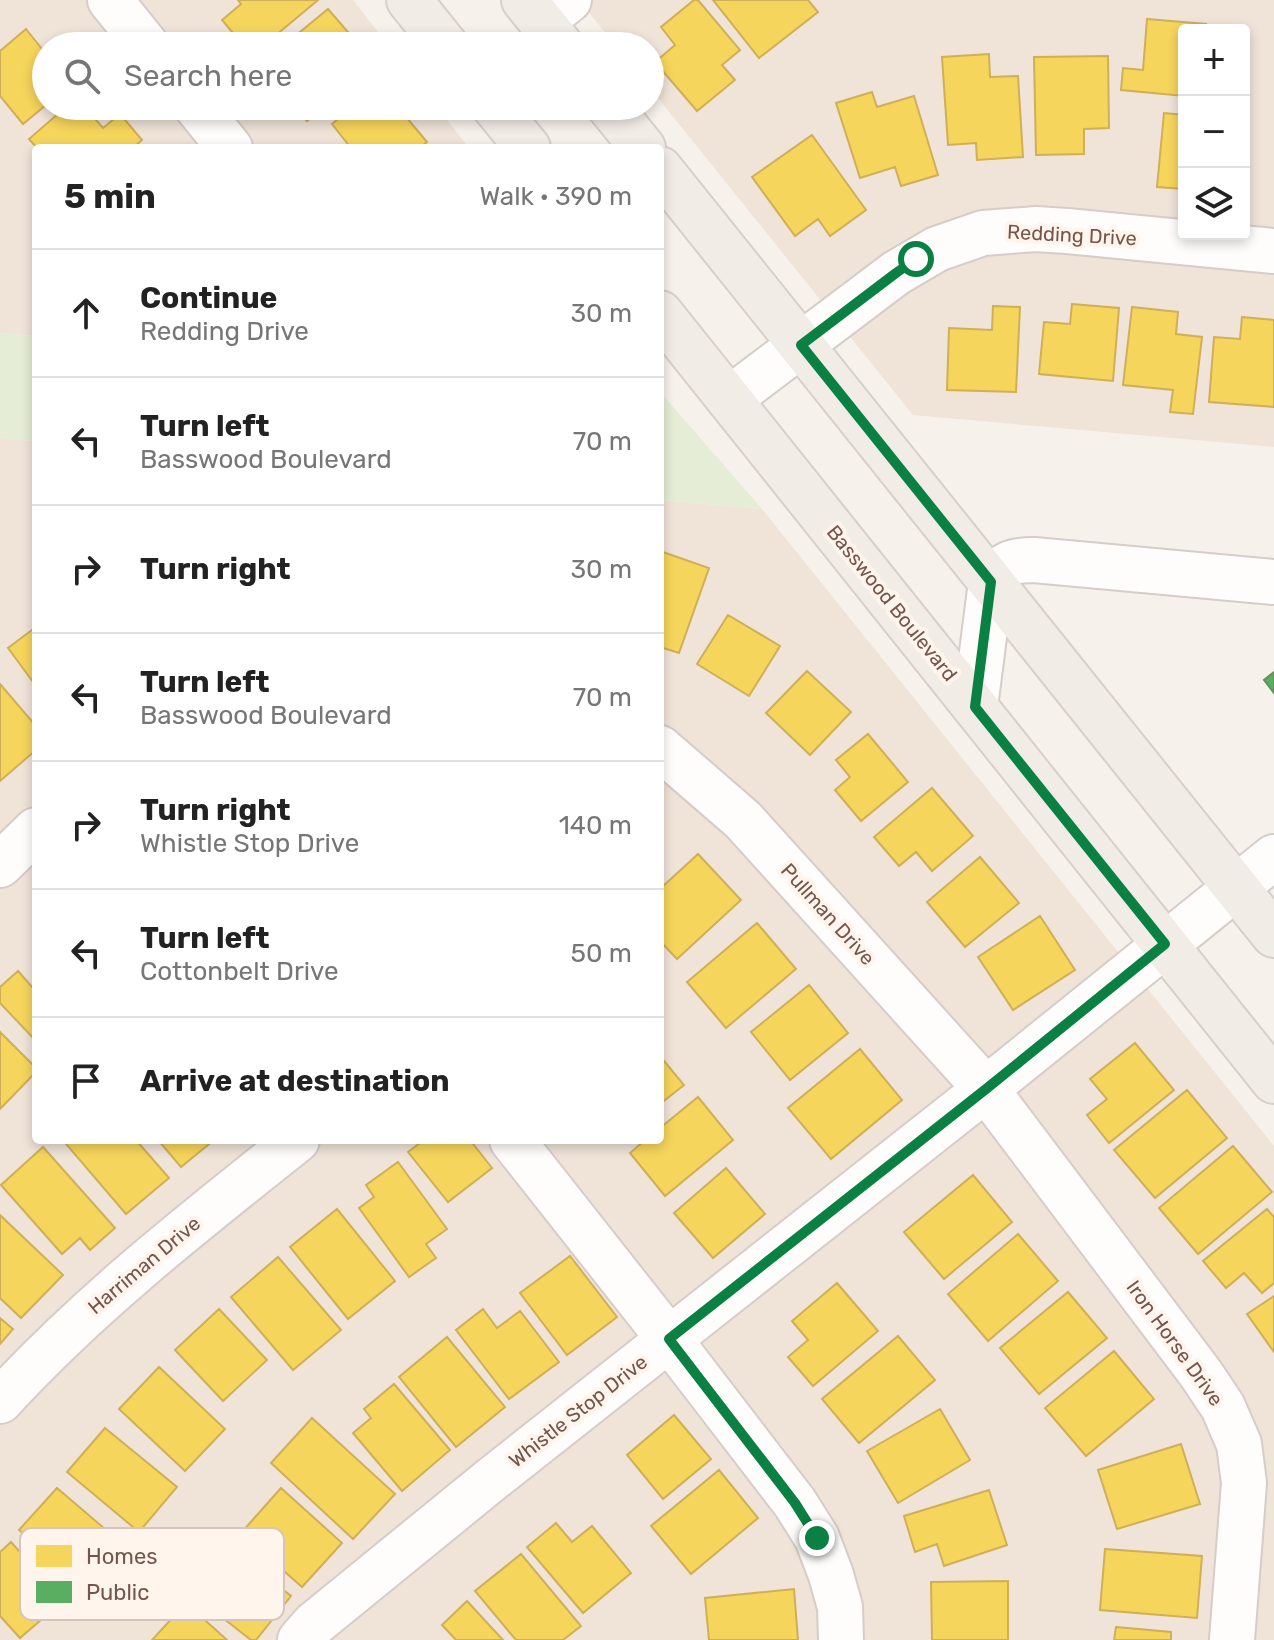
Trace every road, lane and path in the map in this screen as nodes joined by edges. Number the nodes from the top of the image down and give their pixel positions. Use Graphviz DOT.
graph roads {
  1 [pos="110,0"];
  2 [pos="409,0"];
  3 [pos="136,32"];
  4 [pos="435,32"];
  5 [pos="207,120"];
  6 [pos="505,120"];
  7 [pos="620,120"];
  8 [pos="227,144"];
  9 [pos="525,144"];
  10 [pos="640,144"];
  11 [pos="664,174"];
  12 [pos="1274,251"];
  13 [pos="664,318"];
  14 [pos="801,345"];
  15 [pos="729,399"];
  16 [pos="991,582"];
  17 [pos="1274,582"];
  18 [pos="975,707"];
  19 [pos="664,751"];
  20 [pos="32,834"];
  21 [pos="1274,857"];
  22 [pos="0,865"];
  23 [pos="1235,888"];
  24 [pos="1274,935"];
  25 [pos="1165,944"];
  26 [pos="1274,1081"];
  27 [pos="986,1089"];
  28 [pos="292,1144"];
  29 [pos="515,1144"];
  30 [pos="669,1339"];
  31 [pos="0,1401"];
  32 [pos="300,1640"];
  33 [pos="841,1640"];
  34 [pos="1232,1640"];
  1 -- 3 [label="street"];
  2 -- 4 [label="main road"];
  5 -- 8 [label="street"];
  6 -- 9 [label="main road"];
  7 -- 10 [label="main road"];
  11 -- 14 [label="main road"];
  12 -- 14 [label="street, Redding Drive"];
  13 -- 15 [label="main road, Basswood Boulevard"];
  14 -- 15 [label="street, Redding Drive"];
  14 -- 16 [label="main road"];
  15 -- 18 [label="main road, Basswood Boulevard"];
  16 -- 17 [label="street"];
  16 -- 18 [label="street"];
  16 -- 23 [label="main road"];
  18 -- 25 [label="main road, Basswood Boulevard"];
  19 -- 27 [label="street, Pullman Drive"];
  20 -- 22 [label="street"];
  21 -- 23 [label="street, Whistle Stop Drive"];
  23 -- 24 [label="main road"];
  23 -- 25 [label="street, Whistle Stop Drive"];
  25 -- 26 [label="main road, Basswood Boulevard"];
  25 -- 27 [label="street, Whistle Stop Drive"];
  27 -- 30 [label="street, Whistle Stop Drive"];
  27 -- 34 [label="street, Iron Horse Drive"];
  28 -- 31 [label="street, Harriman Drive"];
  29 -- 30 [label="street"];
  30 -- 32 [label="street, Whistle Stop Drive"];
  30 -- 33 [label="street"];
}
